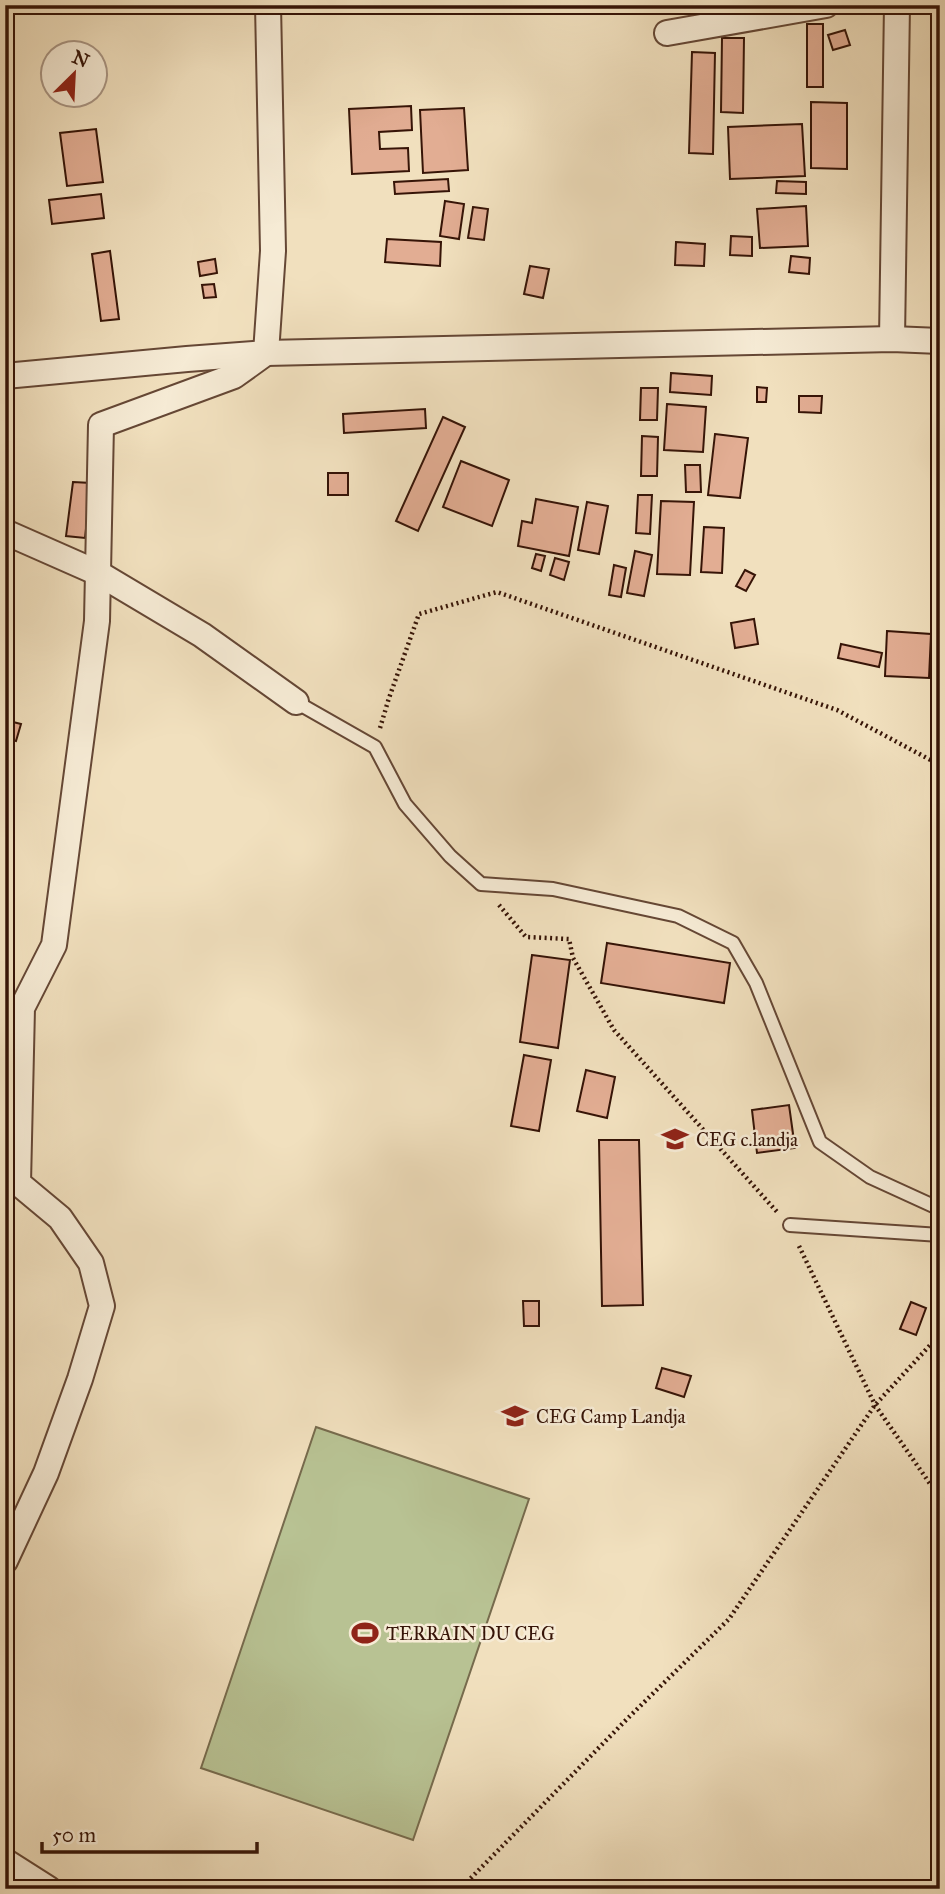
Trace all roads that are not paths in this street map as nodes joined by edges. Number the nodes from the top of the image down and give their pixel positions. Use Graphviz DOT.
graph roads {
  1 [pos="268,5"];
  2 [pos="826,5"];
  3 [pos="897,5"];
  4 [pos="667,33"];
  5 [pos="892,340"];
  6 [pos="940,341"];
  7 [pos="266,353"];
  8 [pos="5,376"];
  9 [pos="5,532"];
  10 [pos="98,573"];
  11 [pos="296,702"];
  12 [pos="14,1007"];
  13 [pos="940,1209"];
  14 [pos="790,1225"];
  15 [pos="940,1235"];
  16 [pos="5,1562"];
  17 [pos="5,1861"];
  18 [pos="49,1889"];
  1 -- 7 [label="street"];
  2 -- 4 [label="street"];
  3 -- 5 [label="street"];
  5 -- 6 [label="street"];
  5 -- 7 [label="street"];
  7 -- 8 [label="street"];
  7 -- 10 [label="street"];
  9 -- 10 [label="street"];
  10 -- 11 [label="street"];
  10 -- 12 [label="street"];
  11 -- 13 [label="lane"];
  12 -- 16 [label="street"];
  14 -- 15 [label="lane"];
  17 -- 18 [label="street"];
}
